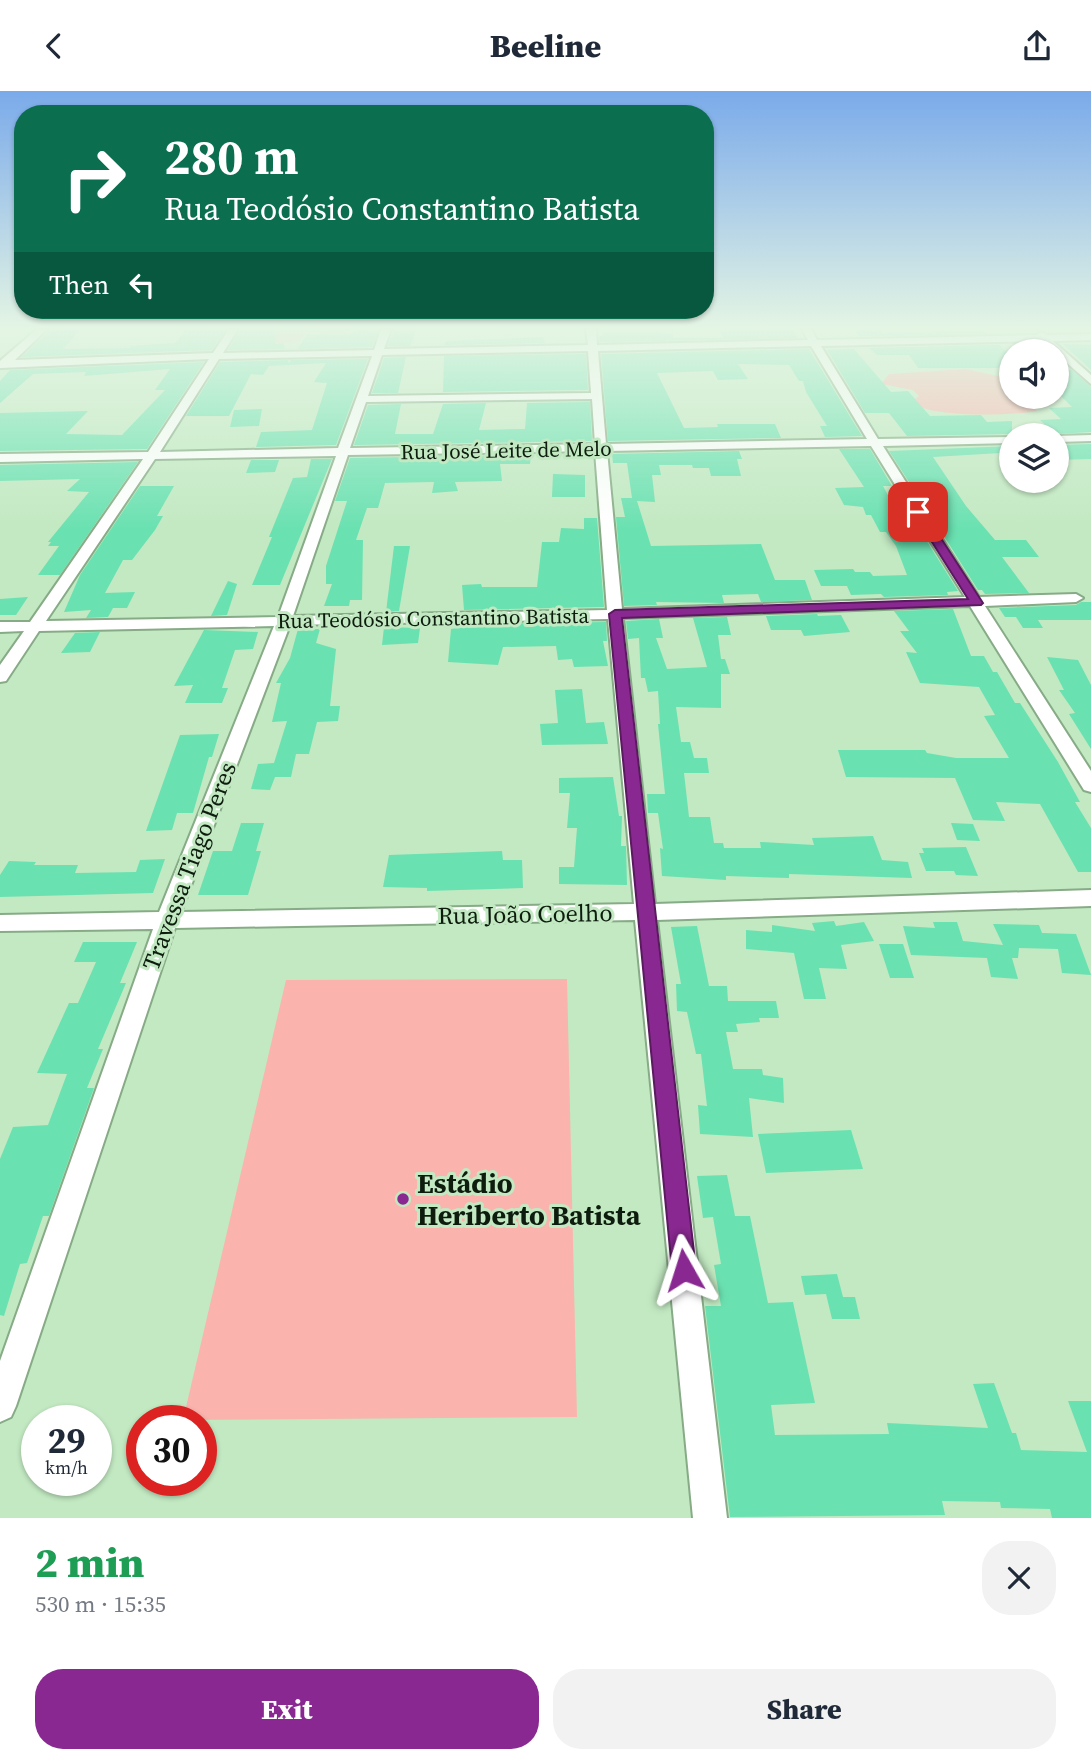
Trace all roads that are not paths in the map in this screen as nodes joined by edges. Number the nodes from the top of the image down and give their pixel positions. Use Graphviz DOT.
graph roads {
  1 [pos="190,396"];
  2 [pos="363,396"];
  3 [pos="596,396"];
  4 [pos="847,396"];
  5 [pos="362,399"];
  6 [pos="1091,438"];
  7 [pos="1069,439"];
  8 [pos="999,440"];
  9 [pos="875,443"];
  10 [pos="600,448"];
  11 [pos="342,453"];
  12 [pos="151,456"];
  13 [pos="0,459"];
  14 [pos="1076,598"];
  15 [pos="976,603"];
  16 [pos="615,614"];
  17 [pos="284,620"];
  18 [pos="0,627"];
  19 [pos="35,627"];
  20 [pos="0,652"];
  21 [pos="0,677"];
  22 [pos="1091,786"];
  23 [pos="1091,898"];
  24 [pos="645,912"];
  25 [pos="167,920"];
  26 [pos="0,923"];
  27 [pos="0,1406"];
  28 [pos="710,1518"];
  1 -- 12 [label="street"];
  2 -- 5 [label="street, Travessa Tiago Peres"];
  3 -- 5 [label="street"];
  3 -- 10 [label="street"];
  4 -- 9 [label="street"];
  5 -- 11 [label="street, Travessa Tiago Peres"];
  6 -- 7 [label="street"];
  8 -- 9 [label="street, Rua José Leite de Melo"];
  9 -- 10 [label="street, Rua José Leite de Melo"];
  9 -- 15 [label="street"];
  10 -- 11 [label="street, Rua José Leite de Melo"];
  10 -- 16 [label="street"];
  11 -- 12 [label="street, Rua José Leite de Melo"];
  11 -- 17 [label="street, Travessa Tiago Peres"];
  12 -- 13 [label="street, Rua José Leite de Melo"];
  12 -- 19 [label="street"];
  14 -- 15 [label="street, Rua Teodósio Constantino Batista"];
  15 -- 16 [label="street, Rua Teodósio Constantino Batista"];
  15 -- 22 [label="street"];
  16 -- 17 [label="street, Rua Teodósio Constantino Batista"];
  16 -- 24 [label="street"];
  17 -- 19 [label="street, Rua Teodósio Constantino Batista"];
  17 -- 25 [label="street, Travessa Tiago Peres"];
  18 -- 19 [label="street, Rua Teodósio Constantino Batista"];
  19 -- 20 [label="street"];
  19 -- 21 [label="street"];
  23 -- 24 [label="street, Rua João Coelho"];
  24 -- 25 [label="street, Rua João Coelho"];
  24 -- 28 [label="street"];
  25 -- 26 [label="street, Rua João Coelho"];
  25 -- 27 [label="street, Travessa Tiago Peres"];
}
